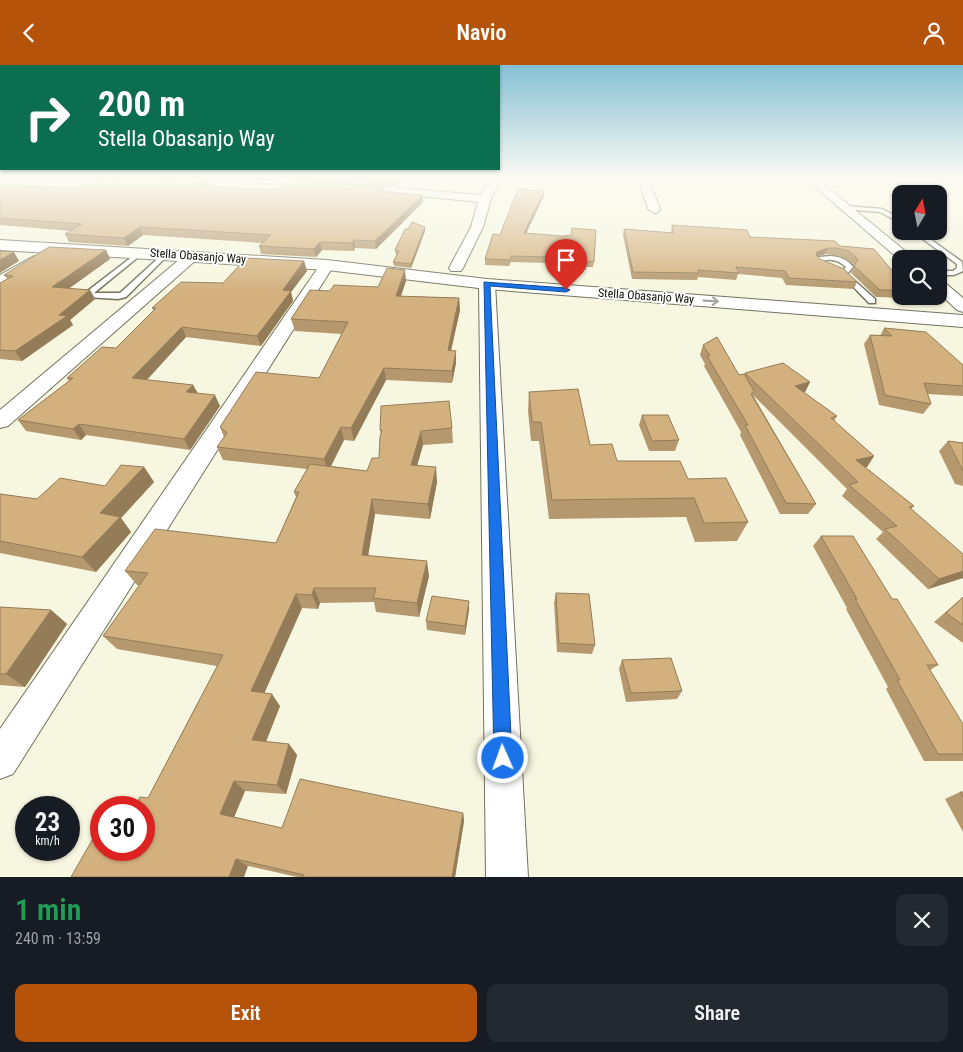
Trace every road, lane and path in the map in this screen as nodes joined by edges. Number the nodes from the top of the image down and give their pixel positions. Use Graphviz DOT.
graph roads {
  1 [pos="480,216"];
  2 [pos="857,216"];
  3 [pos="0,237"];
  4 [pos="928,240"];
  5 [pos="0,245"];
  6 [pos="50,249"];
  7 [pos="897,250"];
  8 [pos="942,250"];
  9 [pos="155,252"];
  10 [pos="947,254"];
  11 [pos="191,257"];
  12 [pos="327,265"];
  13 [pos="456,267"];
  14 [pos="844,273"];
  15 [pos="947,273"];
  16 [pos="0,282"];
  17 [pos="487,284"];
  18 [pos="947,293"];
  19 [pos="118,297"];
  20 [pos="872,301"];
  21 [pos="138,303"];
  22 [pos="963,308"];
  23 [pos="963,321"];
  24 [pos="0,421"];
  25 [pos="0,761"];
  26 [pos="507,877"];
  1 -- 13 [label="street"];
  2 -- 7 [label="street"];
  3 -- 9 [label="street"];
  4 -- 8 [label="lane"];
  5 -- 6 [label="street, Stella Obasanjo Way"];
  6 -- 9 [label="street, Stella Obasanjo Way"];
  6 -- 16 [label="street"];
  9 -- 11 [label="street, Stella Obasanjo Way"];
  9 -- 13 [label="street"];
  9 -- 19 [label="lane"];
  9 -- 19 [label="lane"];
  10 -- 15 [label="lane"];
  11 -- 12 [label="street, Stella Obasanjo Way"];
  11 -- 21 [label="street"];
  12 -- 17 [label="street, Stella Obasanjo Way"];
  12 -- 25 [label="street"];
  13 -- 20 [label="street"];
  14 -- 20 [label="lane"];
  17 -- 23 [label="street, Stella Obasanjo Way, one-way"];
  17 -- 26 [label="street"];
  18 -- 22 [label="street"];
  19 -- 21 [label="lane"];
  20 -- 22 [label="street"];
  21 -- 24 [label="street"];
}
